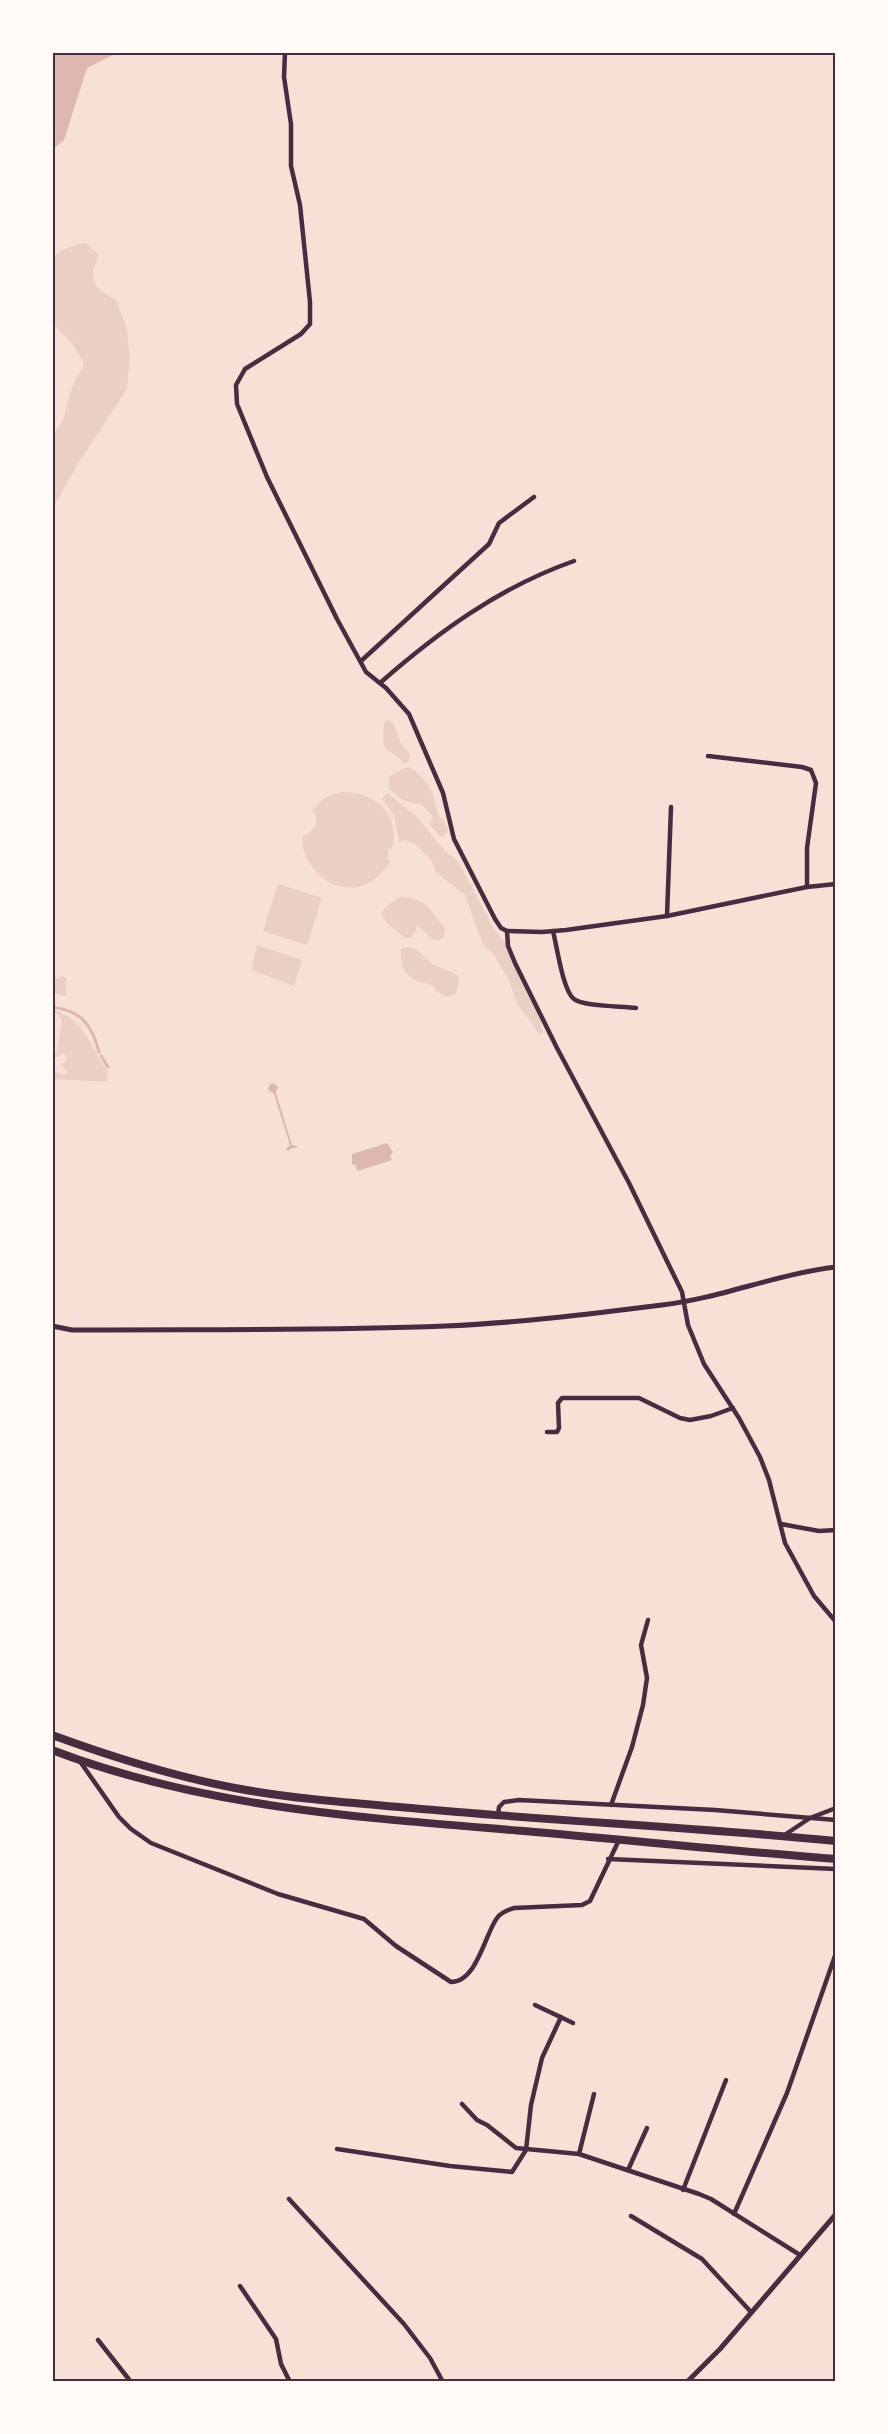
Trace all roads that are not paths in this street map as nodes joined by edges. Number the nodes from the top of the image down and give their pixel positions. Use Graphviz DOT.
graph roads {
  1 [pos="285,52"];
  2 [pos="534,496"];
  3 [pos="574,561"];
  4 [pos="361,661"];
  5 [pos="380,684"];
  6 [pos="708,756"];
  7 [pos="671,807"];
  8 [pos="836,884"];
  9 [pos="807,887"];
  10 [pos="667,916"];
  11 [pos="507,931"];
  12 [pos="553,932"];
  13 [pos="636,1008"];
  14 [pos="836,1268"];
  15 [pos="684,1302"];
  16 [pos="52,1326"];
  17 [pos="732,1408"];
  18 [pos="547,1432"];
  19 [pos="781,1524"];
  20 [pos="836,1530"];
  21 [pos="648,1620"];
  22 [pos="836,1622"];
  23 [pos="52,1735"];
  24 [pos="52,1750"];
  25 [pos="79,1760"];
  26 [pos="611,1805"];
  27 [pos="836,1808"];
  28 [pos="498,1816"];
  29 [pos="810,1818"];
  30 [pos="836,1820"];
  31 [pos="783,1836"];
  32 [pos="619,1839"];
  33 [pos="836,1841"];
  34 [pos="608,1859"];
  35 [pos="836,1859"];
  36 [pos="836,1869"];
  37 [pos="836,1953"];
  38 [pos="535,2005"];
  39 [pos="561,2017"];
  40 [pos="573,2023"];
  41 [pos="726,2080"];
  42 [pos="594,2094"];
  43 [pos="462,2104"];
  44 [pos="647,2128"];
  45 [pos="337,2149"];
  46 [pos="526,2150"];
  47 [pos="579,2154"];
  48 [pos="628,2170"];
  49 [pos="683,2190"];
  50 [pos="289,2199"];
  51 [pos="734,2214"];
  52 [pos="836,2214"];
  53 [pos="631,2216"];
  54 [pos="800,2255"];
  55 [pos="240,2286"];
  56 [pos="751,2312"];
  57 [pos="98,2340"];
  58 [pos="131,2382"];
  59 [pos="290,2382"];
  60 [pos="443,2382"];
  61 [pos="687,2382"];
  1 -- 4 [label="street"];
  2 -- 4 [label="street"];
  3 -- 5 [label="street"];
  4 -- 5 [label="street"];
  5 -- 11 [label="street"];
  6 -- 9 [label="street"];
  7 -- 10 [label="street"];
  8 -- 9 [label="street"];
  9 -- 10 [label="street"];
  10 -- 12 [label="street"];
  11 -- 12 [label="street"];
  11 -- 15 [label="street"];
  12 -- 13 [label="street"];
  14 -- 15 [label="street"];
  15 -- 16 [label="street"];
  15 -- 17 [label="street"];
  17 -- 18 [label="street"];
  17 -- 19 [label="street"];
  19 -- 20 [label="street"];
  19 -- 22 [label="street"];
  21 -- 26 [label="street"];
  23 -- 28 [label="highway"];
  24 -- 25 [label="highway"];
  25 -- 32 [label="highway"];
  25 -- 34 [label="street"];
  26 -- 28 [label="street"];
  26 -- 29 [label="street"];
  27 -- 29 [label="street"];
  28 -- 31 [label="highway"];
  29 -- 30 [label="street"];
  29 -- 31 [label="street"];
  31 -- 33 [label="highway"];
  32 -- 34 [label="street"];
  32 -- 35 [label="highway"];
  34 -- 36 [label="street"];
  37 -- 51 [label="street"];
  38 -- 39 [label="street"];
  39 -- 40 [label="street"];
  39 -- 46 [label="street"];
  41 -- 49 [label="street"];
  42 -- 47 [label="street"];
  43 -- 46 [label="street"];
  44 -- 48 [label="street"];
  45 -- 46 [label="street"];
  46 -- 47 [label="street"];
  47 -- 48 [label="street"];
  48 -- 49 [label="street"];
  49 -- 51 [label="street"];
  50 -- 60 [label="street"];
  51 -- 54 [label="street"];
  52 -- 54 [label="street"];
  53 -- 56 [label="street"];
  54 -- 56 [label="street"];
  55 -- 59 [label="street"];
  56 -- 61 [label="street"];
  57 -- 58 [label="street"];
}
